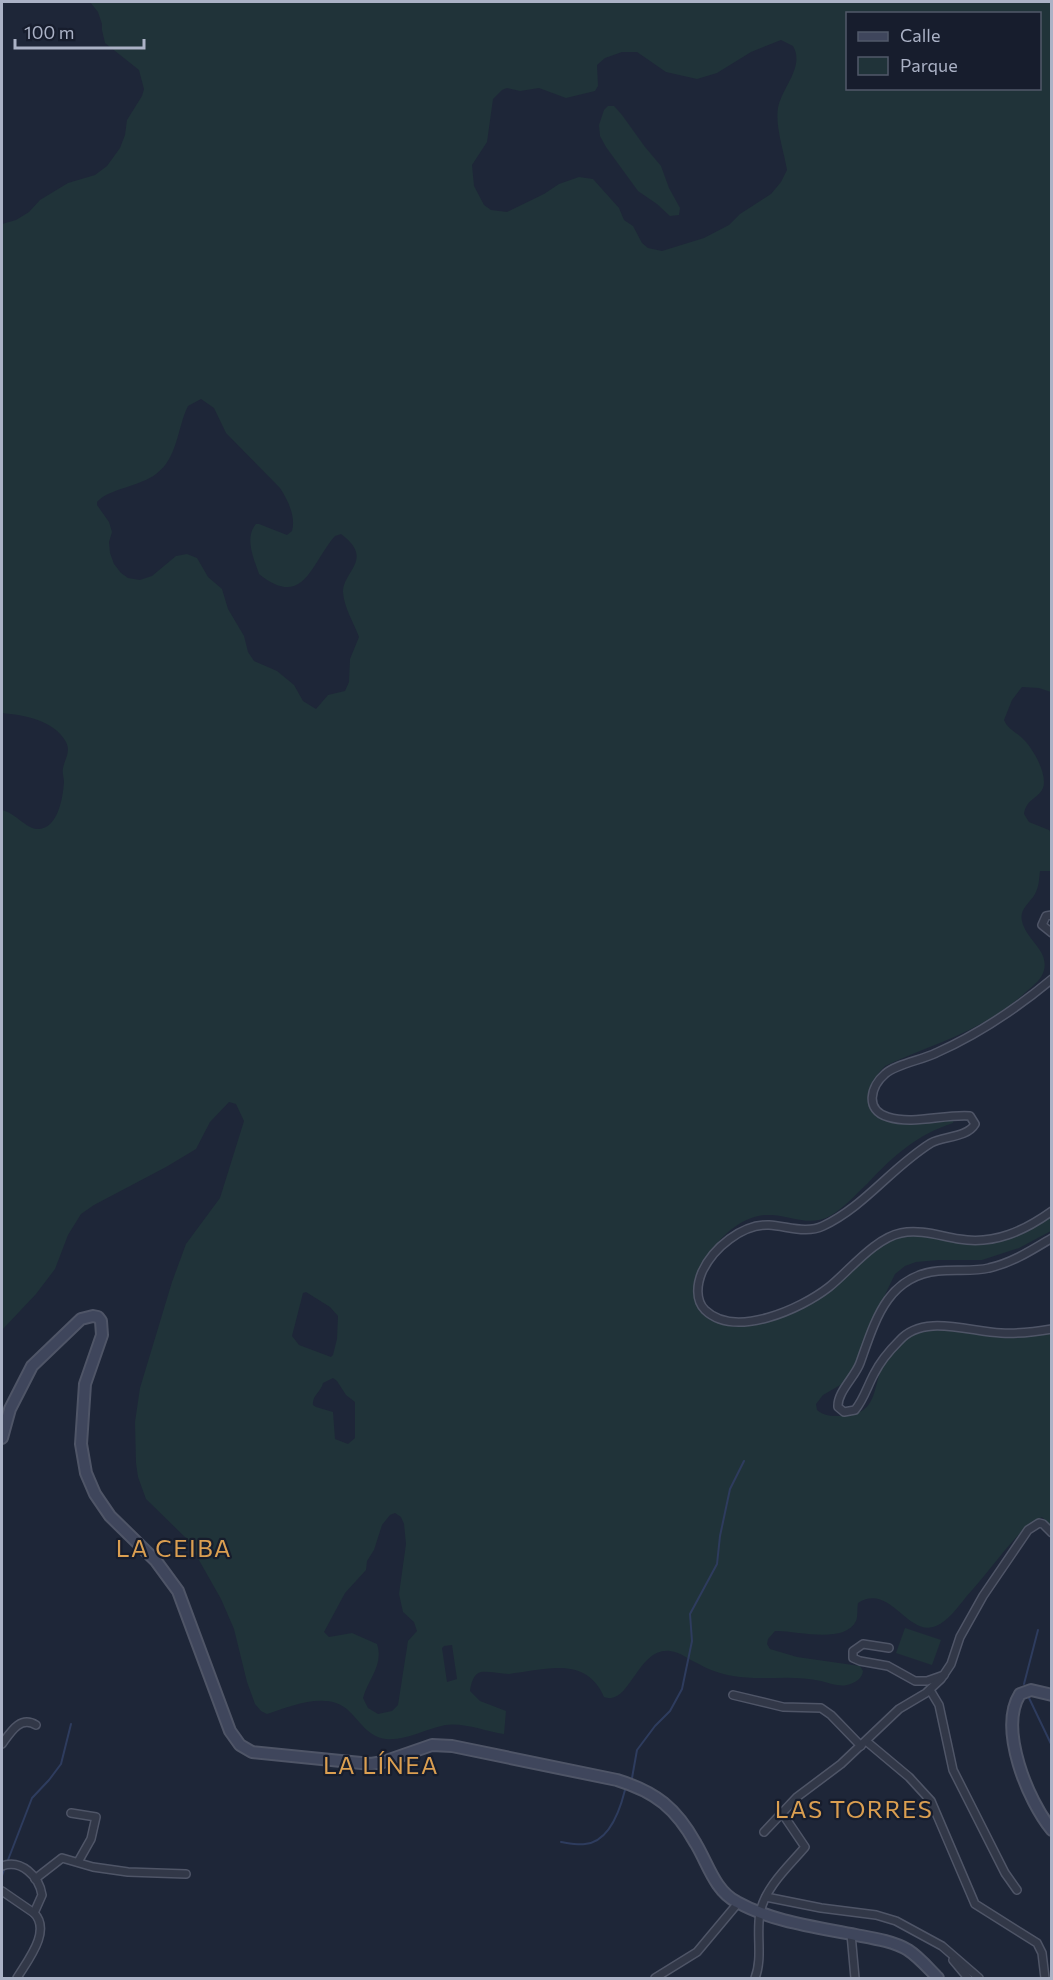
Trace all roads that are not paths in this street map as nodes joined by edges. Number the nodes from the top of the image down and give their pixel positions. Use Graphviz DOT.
graph roads {
  1 [pos="1052,915"];
  2 [pos="1052,933"];
  3 [pos="1052,979"];
  4 [pos="1052,1211"];
  5 [pos="1052,1238"];
  6 [pos="1052,1329"];
  7 [pos="2,1438"];
  8 [pos="1052,1533"];
  9 [pos="889,1648"];
  10 [pos="946,1674"];
  11 [pos="930,1690"];
  12 [pos="733,1695"];
  13 [pos="1052,1695"];
  14 [pos="36,1725"];
  15 [pos="864,1743"];
  16 [pos="2,1744"];
  17 [pos="782,1813"];
  18 [pos="71,1814"];
  19 [pos="1052,1830"];
  20 [pos="764,1832"];
  21 [pos="78,1862"];
  22 [pos="2,1866"];
  23 [pos="186,1874"];
  24 [pos="35,1879"];
  25 [pos="1017,1890"];
  26 [pos="2,1891"];
  27 [pos="766,1897"];
  28 [pos="738,1903"];
  29 [pos="760,1912"];
  30 [pos="34,1913"];
  31 [pos="851,1934"];
  32 [pos="942,1946"];
  33 [pos="17,1978"];
  34 [pos="655,1978"];
  35 [pos="754,1978"];
  36 [pos="855,1978"];
  37 [pos="938,1978"];
  38 [pos="968,1978"];
  39 [pos="979,1978"];
  40 [pos="1045,1978"];
  1 -- 2 [label="street"];
  3 -- 4 [label="street"];
  5 -- 6 [label="street"];
  7 -- 28 [label="main road"];
  8 -- 10 [label="street"];
  9 -- 10 [label="street"];
  10 -- 11 [label="street"];
  11 -- 15 [label="street"];
  11 -- 25 [label="street"];
  12 -- 15 [label="street"];
  13 -- 19 [label="main road"];
  14 -- 16 [label="street"];
  15 -- 17 [label="street"];
  15 -- 40 [label="street"];
  17 -- 20 [label="street"];
  17 -- 27 [label="street"];
  18 -- 21 [label="street"];
  21 -- 23 [label="street"];
  21 -- 24 [label="street"];
  22 -- 24 [label="street"];
  24 -- 30 [label="street"];
  26 -- 30 [label="street"];
  27 -- 29 [label="street"];
  27 -- 32 [label="street"];
  28 -- 29 [label="main road"];
  28 -- 34 [label="street"];
  29 -- 31 [label="main road"];
  29 -- 35 [label="street"];
  30 -- 33 [label="street"];
  31 -- 36 [label="street"];
  31 -- 37 [label="main road"];
  32 -- 38 [label="street"];
  32 -- 39 [label="street"];
}
